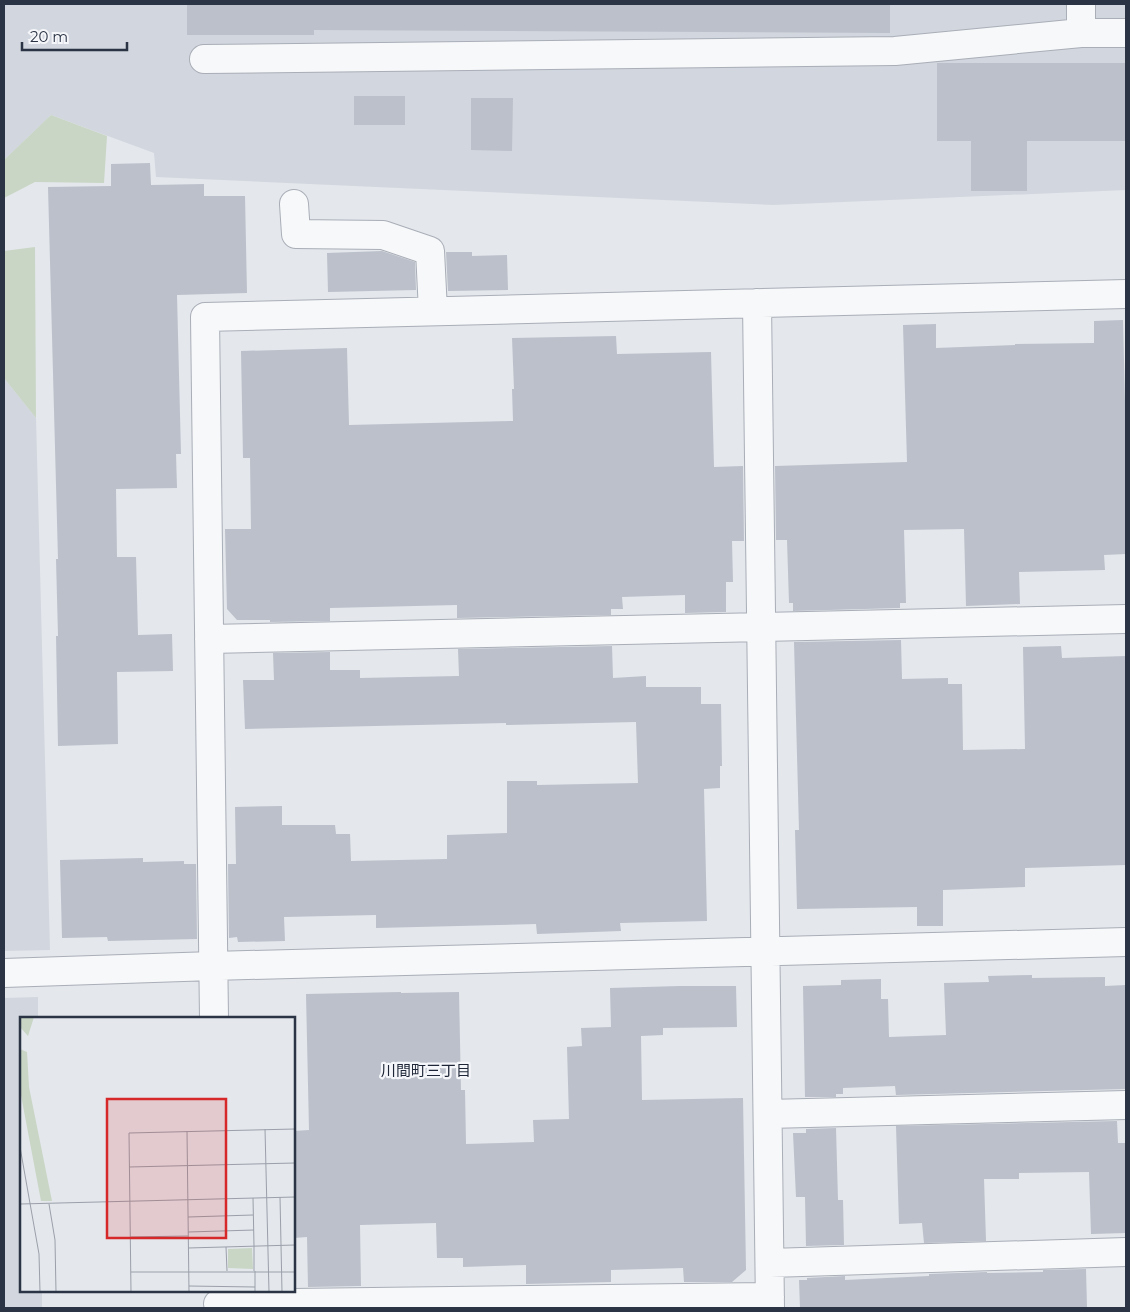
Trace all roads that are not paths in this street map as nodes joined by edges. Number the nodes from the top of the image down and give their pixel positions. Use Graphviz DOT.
graph roads {
  1 [pos="1081,4"];
  2 [pos="1081,33"];
  3 [pos="1126,33"];
  4 [pos="204,59"];
  5 [pos="294,204"];
  6 [pos="1126,294"];
  7 [pos="758,303"];
  8 [pos="433,311"];
  9 [pos="1126,619"];
  10 [pos="762,627"];
  11 [pos="209,639"];
  12 [pos="1126,942"];
  13 [pos="766,951"];
  14 [pos="213,966"];
  15 [pos="4,973"];
  16 [pos="214,1017"];
  17 [pos="1126,1105"];
  18 [pos="768,1114"];
  19 [pos="1126,1252"];
  20 [pos="770,1263"];
  21 [pos="218,1301"];
  22 [pos="770,1303"];
  1 -- 2 [label="street"];
  2 -- 3 [label="street"];
  2 -- 4 [label="street"];
  5 -- 8 [label="street"];
  6 -- 7 [label="street"];
  7 -- 8 [label="street"];
  7 -- 10 [label="street"];
  8 -- 11 [label="street"];
  9 -- 10 [label="street"];
  10 -- 11 [label="street"];
  10 -- 13 [label="street"];
  11 -- 14 [label="street"];
  12 -- 13 [label="street"];
  13 -- 14 [label="street"];
  13 -- 18 [label="street"];
  14 -- 15 [label="street"];
  14 -- 16 [label="street"];
  17 -- 18 [label="street"];
  18 -- 20 [label="street"];
  19 -- 20 [label="street"];
  20 -- 22 [label="street"];
  21 -- 22 [label="street"];
}
